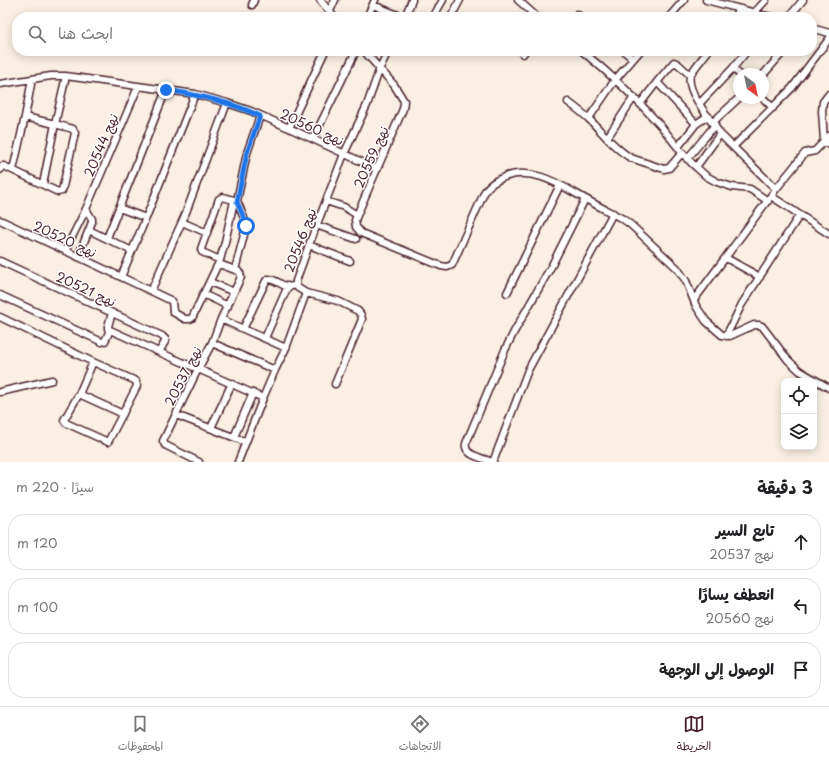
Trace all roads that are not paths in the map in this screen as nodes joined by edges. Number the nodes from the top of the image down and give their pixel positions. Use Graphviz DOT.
graph roads {
  1 [pos="320,0"];
  2 [pos="335,0"];
  3 [pos="412,0"];
  4 [pos="443,0"];
  5 [pos="460,0"];
  6 [pos="518,0"];
  7 [pos="684,0"];
  8 [pos="706,0"];
  9 [pos="766,0"];
  10 [pos="803,0"];
  11 [pos="717,1"];
  12 [pos="374,3"];
  13 [pos="741,8"];
  14 [pos="330,11"];
  15 [pos="370,12"];
  16 [pos="393,12"];
  17 [pos="406,12"];
  18 [pos="436,12"];
  19 [pos="454,12"];
  20 [pos="529,12"];
  21 [pos="673,12"];
  22 [pos="738,12"];
  23 [pos="751,12"];
  24 [pos="755,12"];
  25 [pos="793,12"];
  26 [pos="817,30"];
  27 [pos="829,34"];
  28 [pos="829,39"];
  29 [pos="817,55"];
  30 [pos="322,56"];
  31 [pos="354,56"];
  32 [pos="369,56"];
  33 [pos="386,56"];
  34 [pos="588,56"];
  35 [pos="630,56"];
  36 [pos="636,56"];
  37 [pos="704,56"];
  38 [pos="743,56"];
  39 [pos="780,56"];
  40 [pos="816,56"];
  41 [pos="633,59"];
  42 [pos="380,68"];
  43 [pos="733,68"];
  44 [pos="769,68"];
  45 [pos="690,75"];
  46 [pos="66,76"];
  47 [pos="32,79"];
  48 [pos="615,80"];
  49 [pos="657,82"];
  50 [pos="0,84"];
  51 [pos="138,87"];
  52 [pos="166,90"];
  53 [pos="195,94"];
  54 [pos="829,94"];
  55 [pos="634,97"];
  56 [pos="568,102"];
  57 [pos="227,103"];
  58 [pos="640,104"];
  59 [pos="699,104"];
  60 [pos="733,104"];
  61 [pos="769,104"];
  62 [pos="773,108"];
  63 [pos="260,116"];
  64 [pos="708,116"];
  65 [pos="25,117"];
  66 [pos="589,118"];
  67 [pos="55,124"];
  68 [pos="696,124"];
  69 [pos="714,124"];
  70 [pos="290,126"];
  71 [pos="720,134"];
  72 [pos="607,138"];
  73 [pos="313,139"];
  74 [pos="827,141"];
  75 [pos="733,147"];
  76 [pos="680,150"];
  77 [pos="344,154"];
  78 [pos="687,159"];
  79 [pos="696,167"];
  80 [pos="377,169"];
  81 [pos="0,170"];
  82 [pos="13,170"];
  83 [pos="43,184"];
  84 [pos="560,185"];
  85 [pos="776,189"];
  86 [pos="769,198"];
  87 [pos="585,199"];
  88 [pos="236,201"];
  89 [pos="326,201"];
  90 [pos="118,208"];
  91 [pos="87,210"];
  92 [pos="612,214"];
  93 [pos="799,216"];
  94 [pos="146,218"];
  95 [pos="356,218"];
  96 [pos="0,220"];
  97 [pos="182,222"];
  98 [pos="316,226"];
  99 [pos="89,230"];
  100 [pos="207,232"];
  101 [pos="829,234"];
  102 [pos="107,238"];
  103 [pos="356,239"];
  104 [pos="309,244"];
  105 [pos="65,251"];
  106 [pos="132,251"];
  107 [pos="78,257"];
  108 [pos="726,258"];
  109 [pos="350,260"];
  110 [pos="0,261"];
  111 [pos="219,262"];
  112 [pos="235,270"];
  113 [pos="121,277"];
  114 [pos="760,277"];
  115 [pos="210,282"];
  116 [pos="296,285"];
  117 [pos="288,286"];
  118 [pos="150,290"];
  119 [pos="234,292"];
  120 [pos="306,293"];
  121 [pos="506,293"];
  122 [pos="203,294"];
  123 [pos="0,295"];
  124 [pos="694,300"];
  125 [pos="228,306"];
  126 [pos="112,313"];
  127 [pos="0,317"];
  128 [pos="221,322"];
  129 [pos="243,329"];
  130 [pos="110,330"];
  131 [pos="726,336"];
  132 [pos="265,338"];
  133 [pos="212,343"];
  134 [pos="286,348"];
  135 [pos="159,352"];
  136 [pos="93,362"];
  137 [pos="198,369"];
  138 [pos="275,370"];
  139 [pos="52,380"];
  140 [pos="232,383"];
  141 [pos="335,384"];
  142 [pos="829,388"];
  143 [pos="0,392"];
  144 [pos="253,393"];
  145 [pos="79,394"];
  146 [pos="263,398"];
  147 [pos="123,414"];
  148 [pos="176,415"];
  149 [pos="211,428"];
  150 [pos="234,437"];
  151 [pos="246,442"];
  152 [pos="196,461"];
  153 [pos="238,462"];
  154 [pos="493,462"];
  1 -- 14 [label="street"];
  2 -- 14 [label="street"];
  3 -- 17 [label="street"];
  4 -- 18 [label="street"];
  5 -- 19 [label="street"];
  6 -- 20 [label="street"];
  7 -- 21 [label="street"];
  8 -- 11 [label="street"];
  9 -- 24 [label="street"];
  10 -- 25 [label="street"];
  11 -- 13 [label="street"];
  12 -- 15 [label="street"];
  12 -- 16 [label="street"];
  13 -- 22 [label="street"];
  13 -- 23 [label="street"];
  26 -- 27 [label="street"];
  28 -- 29 [label="street"];
  30 -- 70 [label="street"];
  31 -- 73 [label="street"];
  32 -- 42 [label="street"];
  33 -- 42 [label="street, نهج 20546"];
  34 -- 48 [label="street"];
  35 -- 41 [label="street"];
  36 -- 41 [label="street"];
  37 -- 45 [label="street"];
  38 -- 43 [label="street"];
  39 -- 44 [label="street"];
  40 -- 62 [label="street"];
  41 -- 48 [label="street"];
  42 -- 77 [label="street, نهج 20546"];
  42 -- 80 [label="street, نهج 20559"];
  43 -- 59 [label="street"];
  45 -- 49 [label="street"];
  45 -- 59 [label="street"];
  46 -- 47 [label="street, نهج 20560"];
  46 -- 51 [label="street, نهج 20560"];
  46 -- 67 [label="street"];
  47 -- 50 [label="street, نهج 20560"];
  47 -- 65 [label="street"];
  48 -- 55 [label="street"];
  48 -- 66 [label="street"];
  49 -- 58 [label="street"];
  49 -- 68 [label="street"];
  51 -- 52 [label="street, نهج 20560"];
  51 -- 91 [label="street, نهج 20544"];
  52 -- 53 [label="street, نهج 20560"];
  52 -- 90 [label="street"];
  53 -- 57 [label="street, نهج 20560"];
  53 -- 94 [label="street"];
  54 -- 74 [label="street"];
  55 -- 58 [label="street"];
  55 -- 72 [label="street"];
  56 -- 66 [label="street"];
  57 -- 63 [label="street, نهج 20560"];
  57 -- 97 [label="street"];
  58 -- 76 [label="street"];
  59 -- 64 [label="street"];
  60 -- 69 [label="street"];
  61 -- 62 [label="street"];
  62 -- 75 [label="street"];
  63 -- 70 [label="street, نهج 20560"];
  63 -- 88 [label="street"];
  64 -- 68 [label="street"];
  64 -- 69 [label="street"];
  65 -- 67 [label="street"];
  65 -- 82 [label="street"];
  66 -- 72 [label="street"];
  67 -- 83 [label="street"];
  67 -- 83 [label="street"];
  68 -- 76 [label="street"];
  69 -- 71 [label="street"];
  69 -- 78 [label="street"];
  70 -- 73 [label="street, نهج 20560"];
  71 -- 75 [label="street"];
  71 -- 79 [label="street"];
  72 -- 76 [label="street"];
  73 -- 77 [label="street, نهج 20560"];
  74 -- 85 [label="street"];
  75 -- 85 [label="street"];
  76 -- 78 [label="street"];
  77 -- 80 [label="street, نهج 20560"];
  77 -- 89 [label="street, نهج 20546"];
  78 -- 79 [label="street"];
  79 -- 86 [label="street"];
  80 -- 95 [label="street, نهج 20559"];
  81 -- 82 [label="street"];
  82 -- 83 [label="street"];
  84 -- 87 [label="street"];
  84 -- 95 [label="street"];
  84 -- 121 [label="street"];
  85 -- 86 [label="street"];
  86 -- 93 [label="street"];
  86 -- 108 [label="street"];
  87 -- 92 [label="street"];
  87 -- 154 [label="street"];
  88 -- 100 [label="street"];
  88 -- 111 [label="street"];
  88 -- 112 [label="street"];
  89 -- 95 [label="street"];
  89 -- 98 [label="street, نهج 20546"];
  90 -- 94 [label="street"];
  90 -- 102 [label="street"];
  91 -- 99 [label="street"];
  91 -- 105 [label="street, نهج 20544"];
  92 -- 124 [label="street"];
  92 -- 154 [label="street"];
  93 -- 101 [label="street"];
  93 -- 114 [label="street"];
  94 -- 106 [label="street"];
  96 -- 105 [label="street, نهج 20520"];
  97 -- 100 [label="street"];
  97 -- 118 [label="street"];
  98 -- 103 [label="street"];
  98 -- 104 [label="street, نهج 20546"];
  99 -- 102 [label="street"];
  99 -- 107 [label="street"];
  100 -- 111 [label="street"];
  102 -- 106 [label="street"];
  104 -- 109 [label="street"];
  104 -- 116 [label="street, نهج 20546"];
  105 -- 107 [label="street, نهج 20520"];
  106 -- 113 [label="street"];
  107 -- 113 [label="street, نهج 20520"];
  108 -- 114 [label="street"];
  108 -- 124 [label="street"];
  110 -- 126 [label="street, نهج 20521"];
  111 -- 112 [label="street"];
  111 -- 115 [label="street"];
  112 -- 119 [label="street, نهج 20537"];
  113 -- 118 [label="street, نهج 20520"];
  114 -- 131 [label="street"];
  115 -- 119 [label="street"];
  115 -- 122 [label="street"];
  116 -- 117 [label="street"];
  116 -- 120 [label="street, نهج 20546"];
  117 -- 129 [label="street"];
  117 -- 132 [label="street"];
  118 -- 122 [label="street, نهج 20520"];
  119 -- 125 [label="street, نهج 20537"];
  120 -- 134 [label="street"];
  120 -- 141 [label="street, نهج 20546"];
  122 -- 125 [label="street"];
  123 -- 130 [label="street"];
  124 -- 131 [label="street"];
  125 -- 128 [label="street, نهج 20537"];
  126 -- 130 [label="street"];
  126 -- 135 [label="street, نهج 20521"];
  127 -- 136 [label="street"];
  128 -- 129 [label="street"];
  128 -- 133 [label="street, نهج 20537"];
  129 -- 132 [label="street"];
  130 -- 135 [label="street"];
  131 -- 142 [label="street"];
  132 -- 134 [label="street"];
  133 -- 137 [label="street, نهج 20537"];
  133 -- 138 [label="street"];
  134 -- 138 [label="street"];
  135 -- 137 [label="street"];
  136 -- 145 [label="street"];
  136 -- 147 [label="street"];
  137 -- 140 [label="street"];
  137 -- 148 [label="street, نهج 20537"];
  138 -- 146 [label="street"];
  139 -- 143 [label="street"];
  140 -- 144 [label="street"];
  140 -- 149 [label="street"];
  144 -- 146 [label="street"];
  144 -- 150 [label="street"];
  145 -- 147 [label="street"];
  145 -- 147 [label="street"];
  146 -- 151 [label="street"];
  148 -- 149 [label="street"];
  148 -- 152 [label="street, نهج 20537"];
  149 -- 150 [label="street"];
  150 -- 151 [label="street"];
  151 -- 153 [label="street"];
}
